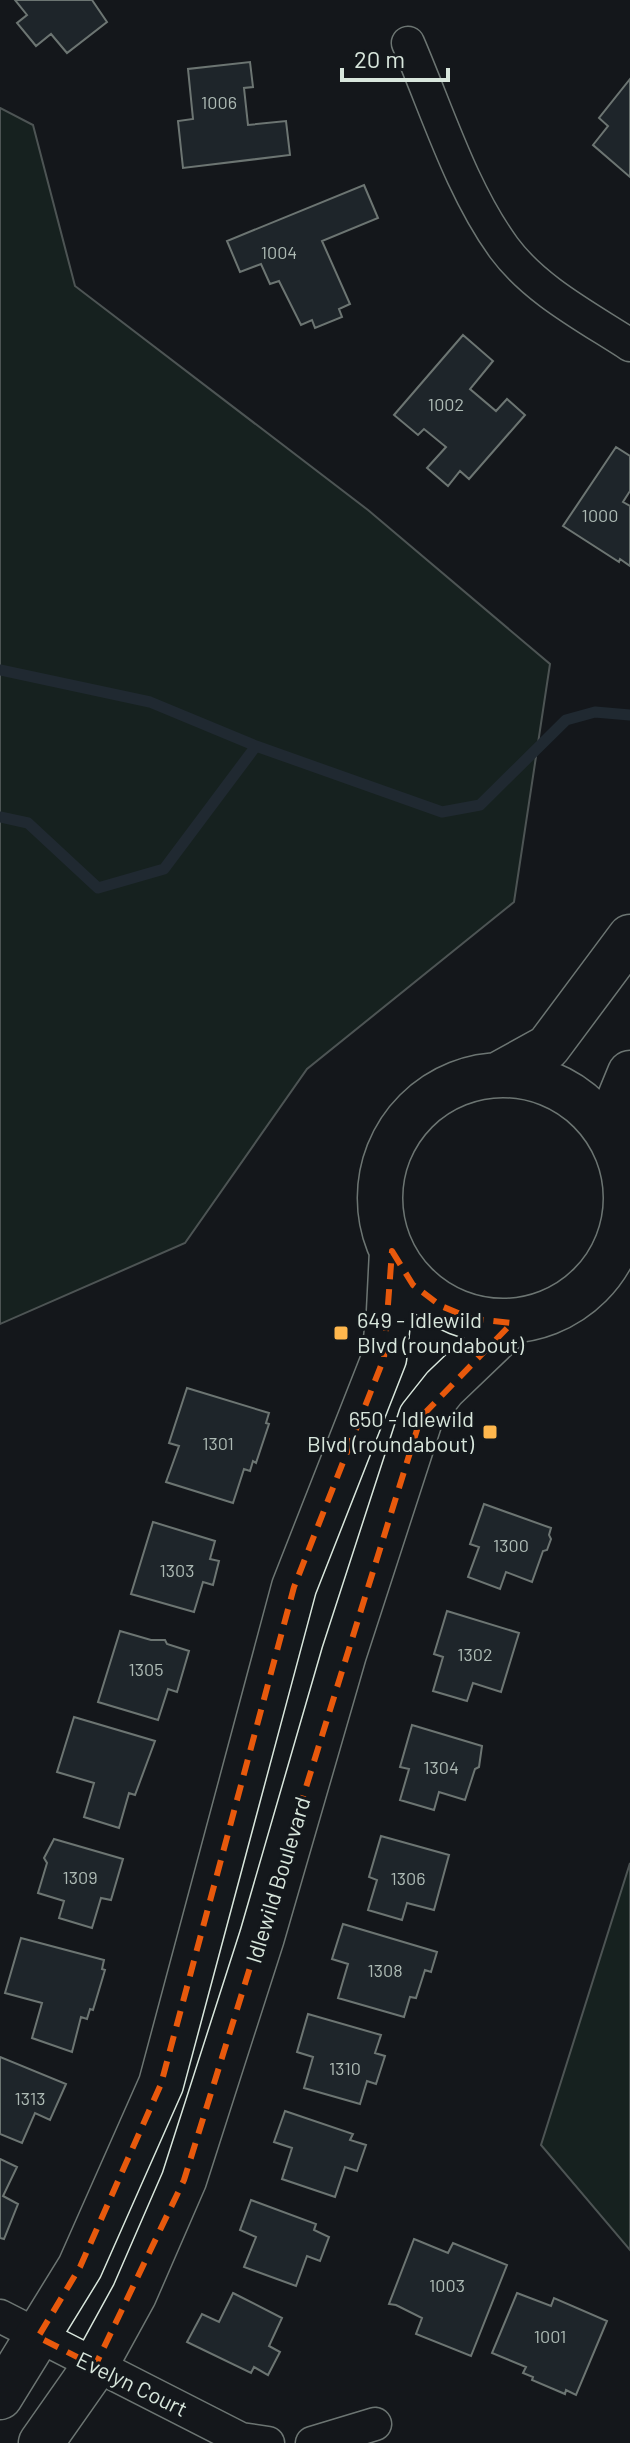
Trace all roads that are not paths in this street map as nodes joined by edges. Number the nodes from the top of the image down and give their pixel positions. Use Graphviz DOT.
graph roads {
  1 [pos="408,43"];
  2 [pos="630,345"];
  3 [pos="630,937"];
  4 [pos="501,1073"];
  5 [pos="630,1073"];
  6 [pos="607,1129"];
  7 [pos="392,1251"];
  8 [pos="512,1323"];
  9 [pos="0,2316"];
  10 [pos="38,2337"];
  11 [pos="95,2366"];
  12 [pos="0,2397"];
  13 [pos="375,2424"];
  14 [pos="41,2443"];
  15 [pos="268,2443"];
  16 [pos="312,2443"];
  1 -- 2 [label="street"];
  3 -- 4 [label="street"];
  4 -- 6 [label="street"];
  4 -- 7 [label="street"];
  5 -- 6 [label="street"];
  6 -- 8 [label="street"];
  7 -- 8 [label="street"];
  7 -- 10 [label="street"];
  8 -- 11 [label="street, Idlewild Boulevard"];
  9 -- 10 [label="street, Evelyn Court"];
  10 -- 11 [label="street, Evelyn Court"];
  10 -- 12 [label="street"];
  11 -- 14 [label="street, Idlewild Boulevard"];
  11 -- 15 [label="street, Evelyn Court"];
  13 -- 16 [label="street"];
}
